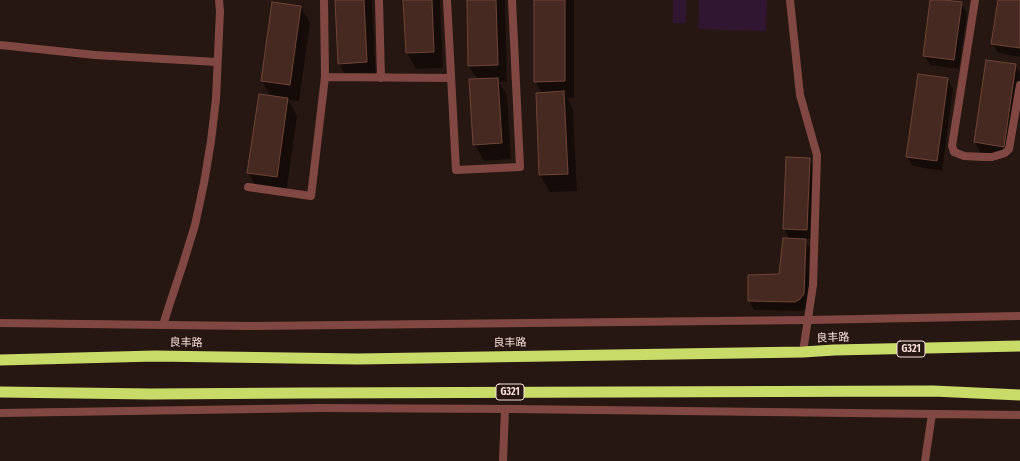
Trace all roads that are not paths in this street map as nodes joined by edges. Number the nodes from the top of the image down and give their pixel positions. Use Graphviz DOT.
graph roads {
  1 [pos="219,0"];
  2 [pos="324,0"];
  3 [pos="379,0"];
  4 [pos="447,0"];
  5 [pos="512,0"];
  6 [pos="790,0"];
  7 [pos="975,0"];
  8 [pos="0,44"];
  9 [pos="217,62"];
  10 [pos="325,77"];
  11 [pos="382,78"];
  12 [pos="451,78"];
  13 [pos="1020,85"];
  14 [pos="248,187"];
  15 [pos="1020,316"];
  16 [pos="808,320"];
  17 [pos="0,323"];
  18 [pos="163,325"];
  19 [pos="1020,346"];
  20 [pos="803,352"];
  21 [pos="0,360"];
  22 [pos="0,392"];
  23 [pos="1020,395"];
  24 [pos="504,409"];
  25 [pos="0,413"];
  26 [pos="932,414"];
  27 [pos="1020,415"];
  28 [pos="503,461"];
  29 [pos="925,461"];
  1 -- 9 [label="street"];
  2 -- 10 [label="street"];
  3 -- 11 [label="street"];
  4 -- 12 [label="street"];
  5 -- 12 [label="street"];
  6 -- 16 [label="street"];
  7 -- 13 [label="street"];
  8 -- 9 [label="street"];
  9 -- 18 [label="street"];
  10 -- 11 [label="street"];
  10 -- 14 [label="street"];
  11 -- 12 [label="street"];
  15 -- 16 [label="street"];
  16 -- 18 [label="street"];
  16 -- 20 [label="street"];
  17 -- 18 [label="street"];
  19 -- 20 [label="highway, 良丰路 / G321"];
  20 -- 21 [label="highway, 良丰路 / G321"];
  22 -- 23 [label="highway, G321"];
  24 -- 25 [label="street"];
  24 -- 26 [label="street"];
  24 -- 28 [label="street"];
  26 -- 27 [label="street"];
  26 -- 29 [label="street"];
}
